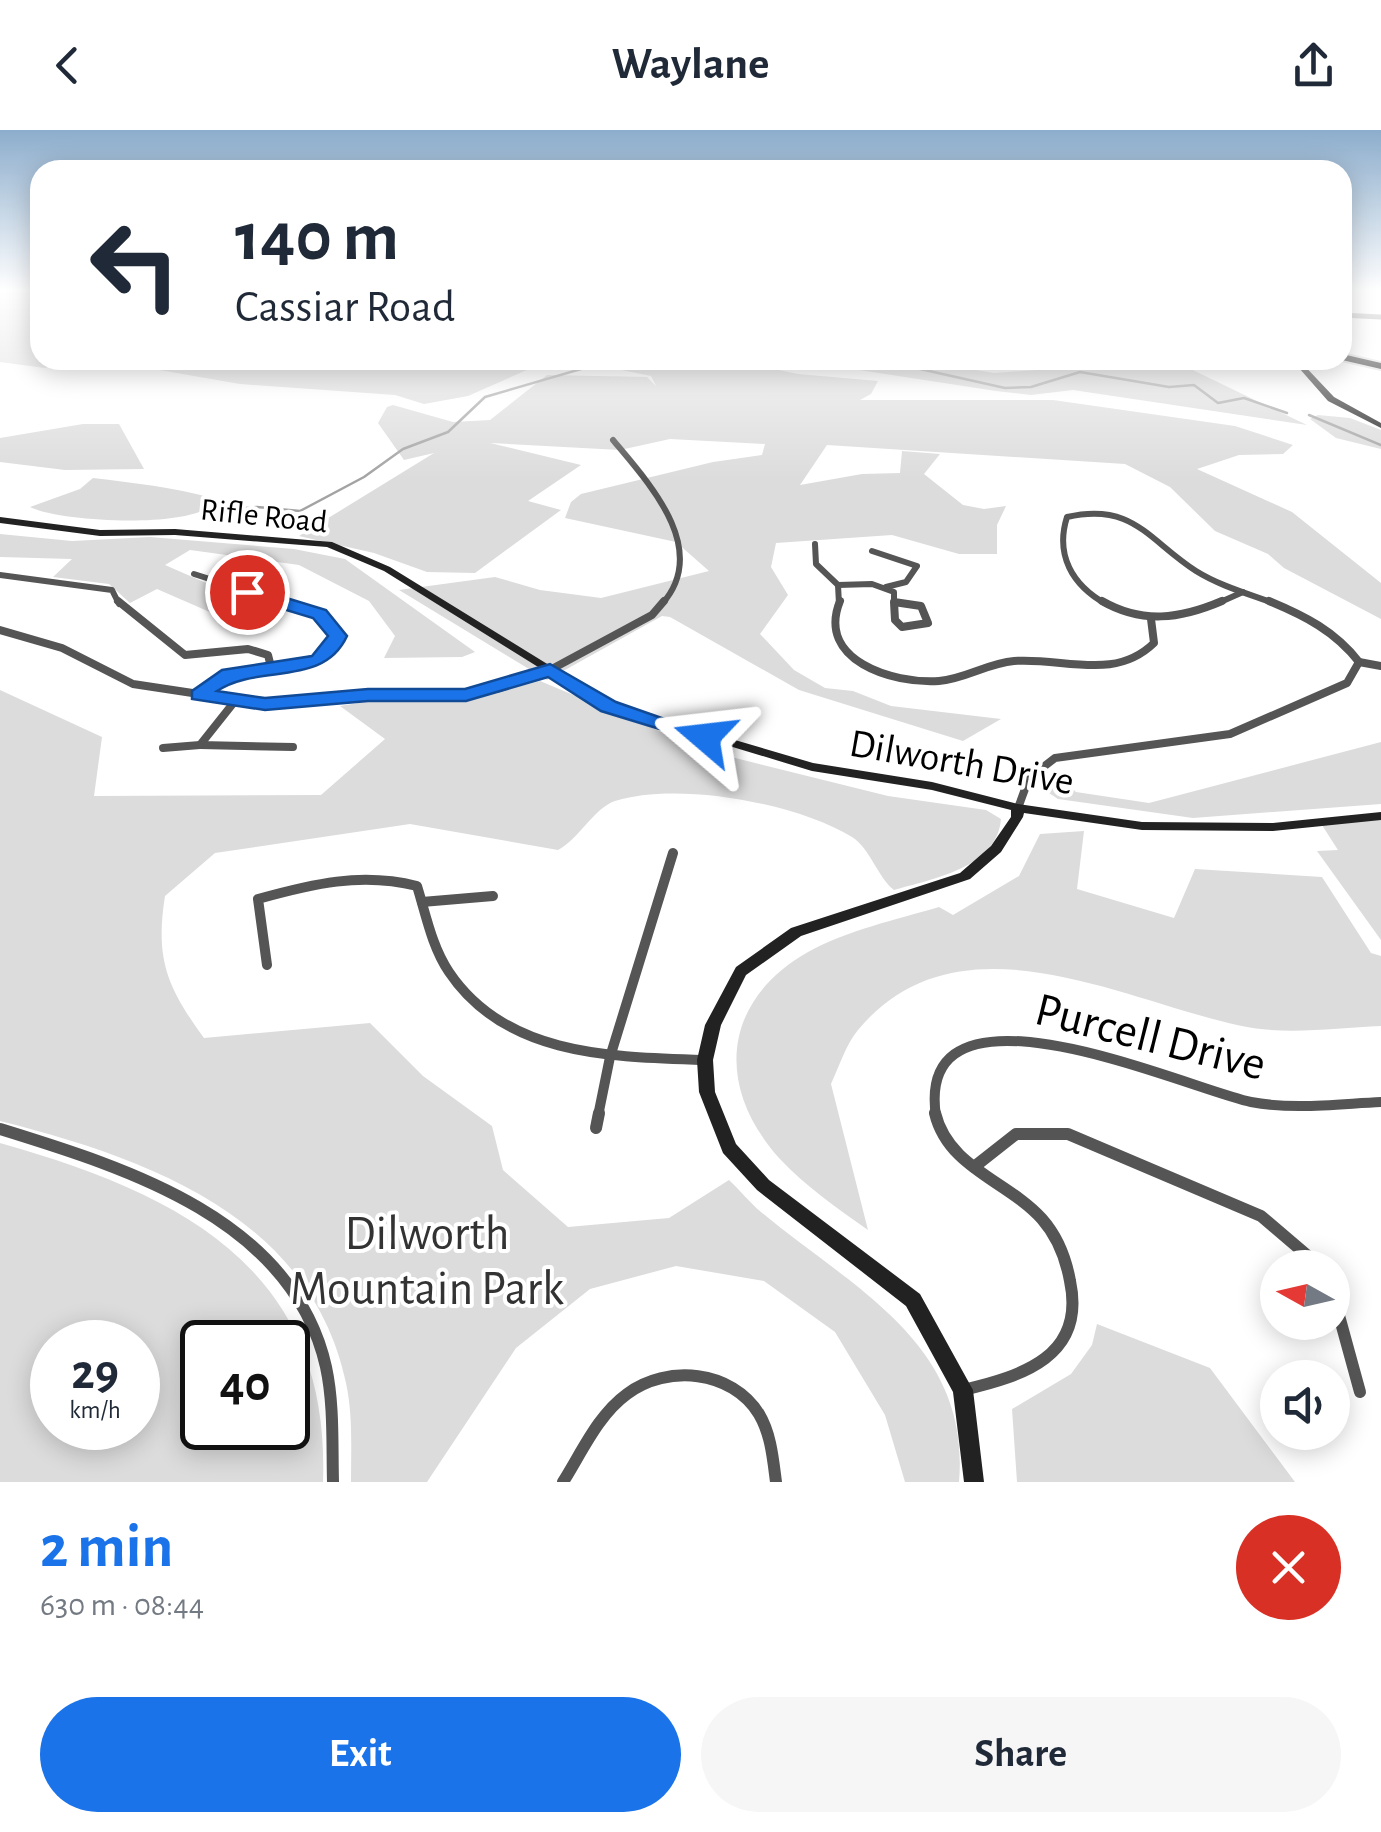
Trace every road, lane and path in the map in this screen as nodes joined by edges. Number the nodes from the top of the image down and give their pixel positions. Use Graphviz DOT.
graph roads {
  1 [pos="1352,357"];
  2 [pos="1381,364"];
  3 [pos="1304,370"];
  4 [pos="1314,370"];
  5 [pos="1321,388"];
  6 [pos="1381,426"];
  7 [pos="613,440"];
  8 [pos="0,520"];
  9 [pos="815,544"];
  10 [pos="872,552"];
  11 [pos="194,574"];
  12 [pos="0,576"];
  13 [pos="838,585"];
  14 [pos="886,586"];
  15 [pos="1243,592"];
  16 [pos="894,602"];
  17 [pos="1151,619"];
  18 [pos="0,630"];
  19 [pos="1359,662"];
  20 [pos="1381,666"];
  21 [pos="271,668"];
  22 [pos="550,670"];
  23 [pos="199,695"];
  24 [pos="235,701"];
  25 [pos="200,745"];
  26 [pos="294,747"];
  27 [pos="162,748"];
  28 [pos="1018,808"];
  29 [pos="1381,816"];
  30 [pos="674,853"];
  31 [pos="494,896"];
  32 [pos="422,902"];
  33 [pos="267,965"];
  34 [pos="610,1057"];
  35 [pos="705,1060"];
  36 [pos="1381,1102"];
  37 [pos="596,1128"];
  38 [pos="0,1129"];
  39 [pos="974,1167"];
  40 [pos="1301,1250"];
  41 [pos="1346,1340"];
  42 [pos="964,1390"];
  43 [pos="1360,1392"];
  44 [pos="332,1482"];
  45 [pos="564,1482"];
  46 [pos="776,1482"];
  47 [pos="974,1482"];
  1 -- 2 [label="highway"];
  3 -- 5 [label="street"];
  4 -- 5 [label="street"];
  5 -- 6 [label="street"];
  7 -- 22 [label="street"];
  8 -- 22 [label="street, Rifle Road"];
  9 -- 13 [label="street"];
  10 -- 14 [label="street"];
  11 -- 21 [label="street"];
  12 -- 21 [label="street"];
  13 -- 14 [label="street"];
  13 -- 17 [label="street"];
  14 -- 16 [label="street"];
  15 -- 17 [label="street"];
  15 -- 17 [label="street"];
  15 -- 19 [label="street"];
  16 -- 16 [label="street"];
  18 -- 23 [label="street"];
  19 -- 20 [label="street"];
  19 -- 28 [label="street"];
  21 -- 23 [label="street"];
  22 -- 24 [label="street"];
  22 -- 28 [label="street, Dilworth Drive"];
  23 -- 24 [label="street"];
  24 -- 25 [label="street"];
  25 -- 26 [label="street"];
  25 -- 27 [label="street"];
  28 -- 29 [label="street, Dilworth Drive"];
  28 -- 35 [label="street"];
  30 -- 34 [label="street"];
  31 -- 32 [label="street"];
  32 -- 33 [label="street"];
  32 -- 34 [label="street"];
  34 -- 35 [label="street"];
  34 -- 37 [label="street"];
  35 -- 42 [label="street"];
  36 -- 39 [label="street, Purcell Drive"];
  38 -- 44 [label="street"];
  39 -- 40 [label="street"];
  39 -- 42 [label="street, Purcell Drive"];
  41 -- 43 [label="street"];
  42 -- 47 [label="street"];
  45 -- 46 [label="street"];
}
